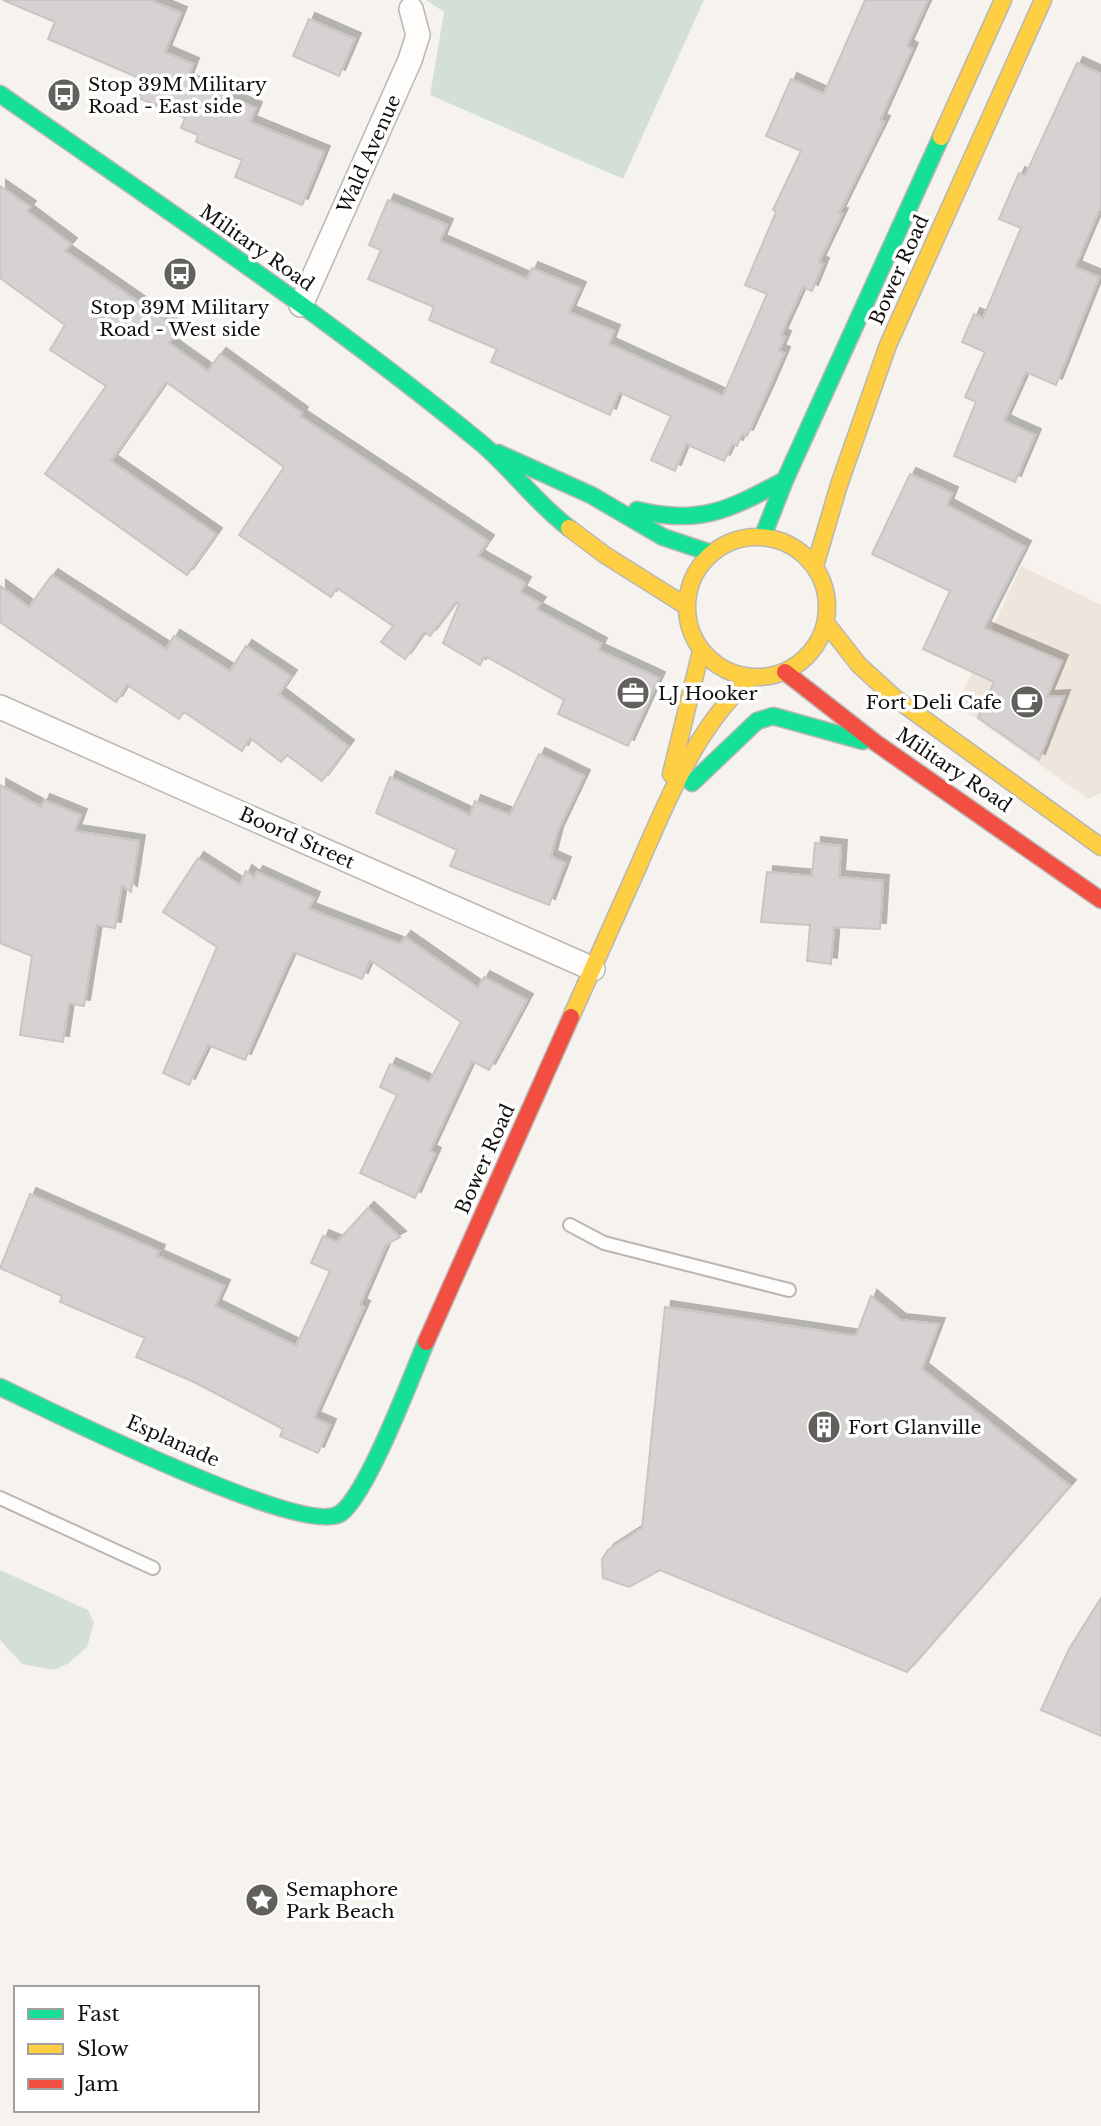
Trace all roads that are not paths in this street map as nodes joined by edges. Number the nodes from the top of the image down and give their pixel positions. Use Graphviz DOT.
graph roads {
  1 [pos="1003,0"];
  2 [pos="1043,0"];
  3 [pos="409,5"];
  4 [pos="0,94"];
  5 [pos="301,304"];
  6 [pos="483,446"];
  7 [pos="785,480"];
  8 [pos="591,495"];
  9 [pos="763,536"];
  10 [pos="711,553"];
  11 [pos="815,566"];
  12 [pos="686,606"];
  13 [pos="826,623"];
  14 [pos="701,651"];
  15 [pos="785,672"];
  16 [pos="751,678"];
  17 [pos="0,707"];
  18 [pos="876,743"];
  19 [pos="664,808"];
  20 [pos="1101,847"];
  21 [pos="1100,896"];
  22 [pos="593,969"];
  23 [pos="570,1224"];
  24 [pos="789,1290"];
  25 [pos="0,1387"];
  26 [pos="0,1498"];
  27 [pos="333,1518"];
  28 [pos="153,1567"];
  1 -- 7 [label="main road, Bower Road"];
  2 -- 11 [label="main road, Bower Road"];
  3 -- 5 [label="street, Wald Avenue"];
  4 -- 5 [label="main road, Military Road"];
  5 -- 6 [label="main road, Military Road"];
  6 -- 8 [label="main road, Military Road"];
  6 -- 12 [label="main road, Military Road"];
  7 -- 8 [label="main road"];
  7 -- 9 [label="main road, Bower Road"];
  8 -- 10 [label="main road, Military Road"];
  9 -- 10 [label="main road"];
  9 -- 11 [label="main road"];
  10 -- 12 [label="main road"];
  11 -- 13 [label="main road"];
  12 -- 14 [label="main road"];
  13 -- 15 [label="main road"];
  13 -- 20 [label="main road, Military Road"];
  14 -- 16 [label="main road"];
  14 -- 19 [label="main road, Bower Road"];
  15 -- 16 [label="main road"];
  15 -- 18 [label="main road, Military Road"];
  16 -- 19 [label="main road, Bower Road"];
  17 -- 22 [label="street, Boord Street"];
  18 -- 19 [label="main road"];
  18 -- 21 [label="main road, Military Road"];
  19 -- 22 [label="main road, Bower Road"];
  22 -- 27 [label="main road, Bower Road"];
  23 -- 24 [label="lane"];
  25 -- 27 [label="main road, Esplanade"];
  26 -- 28 [label="lane"];
}
